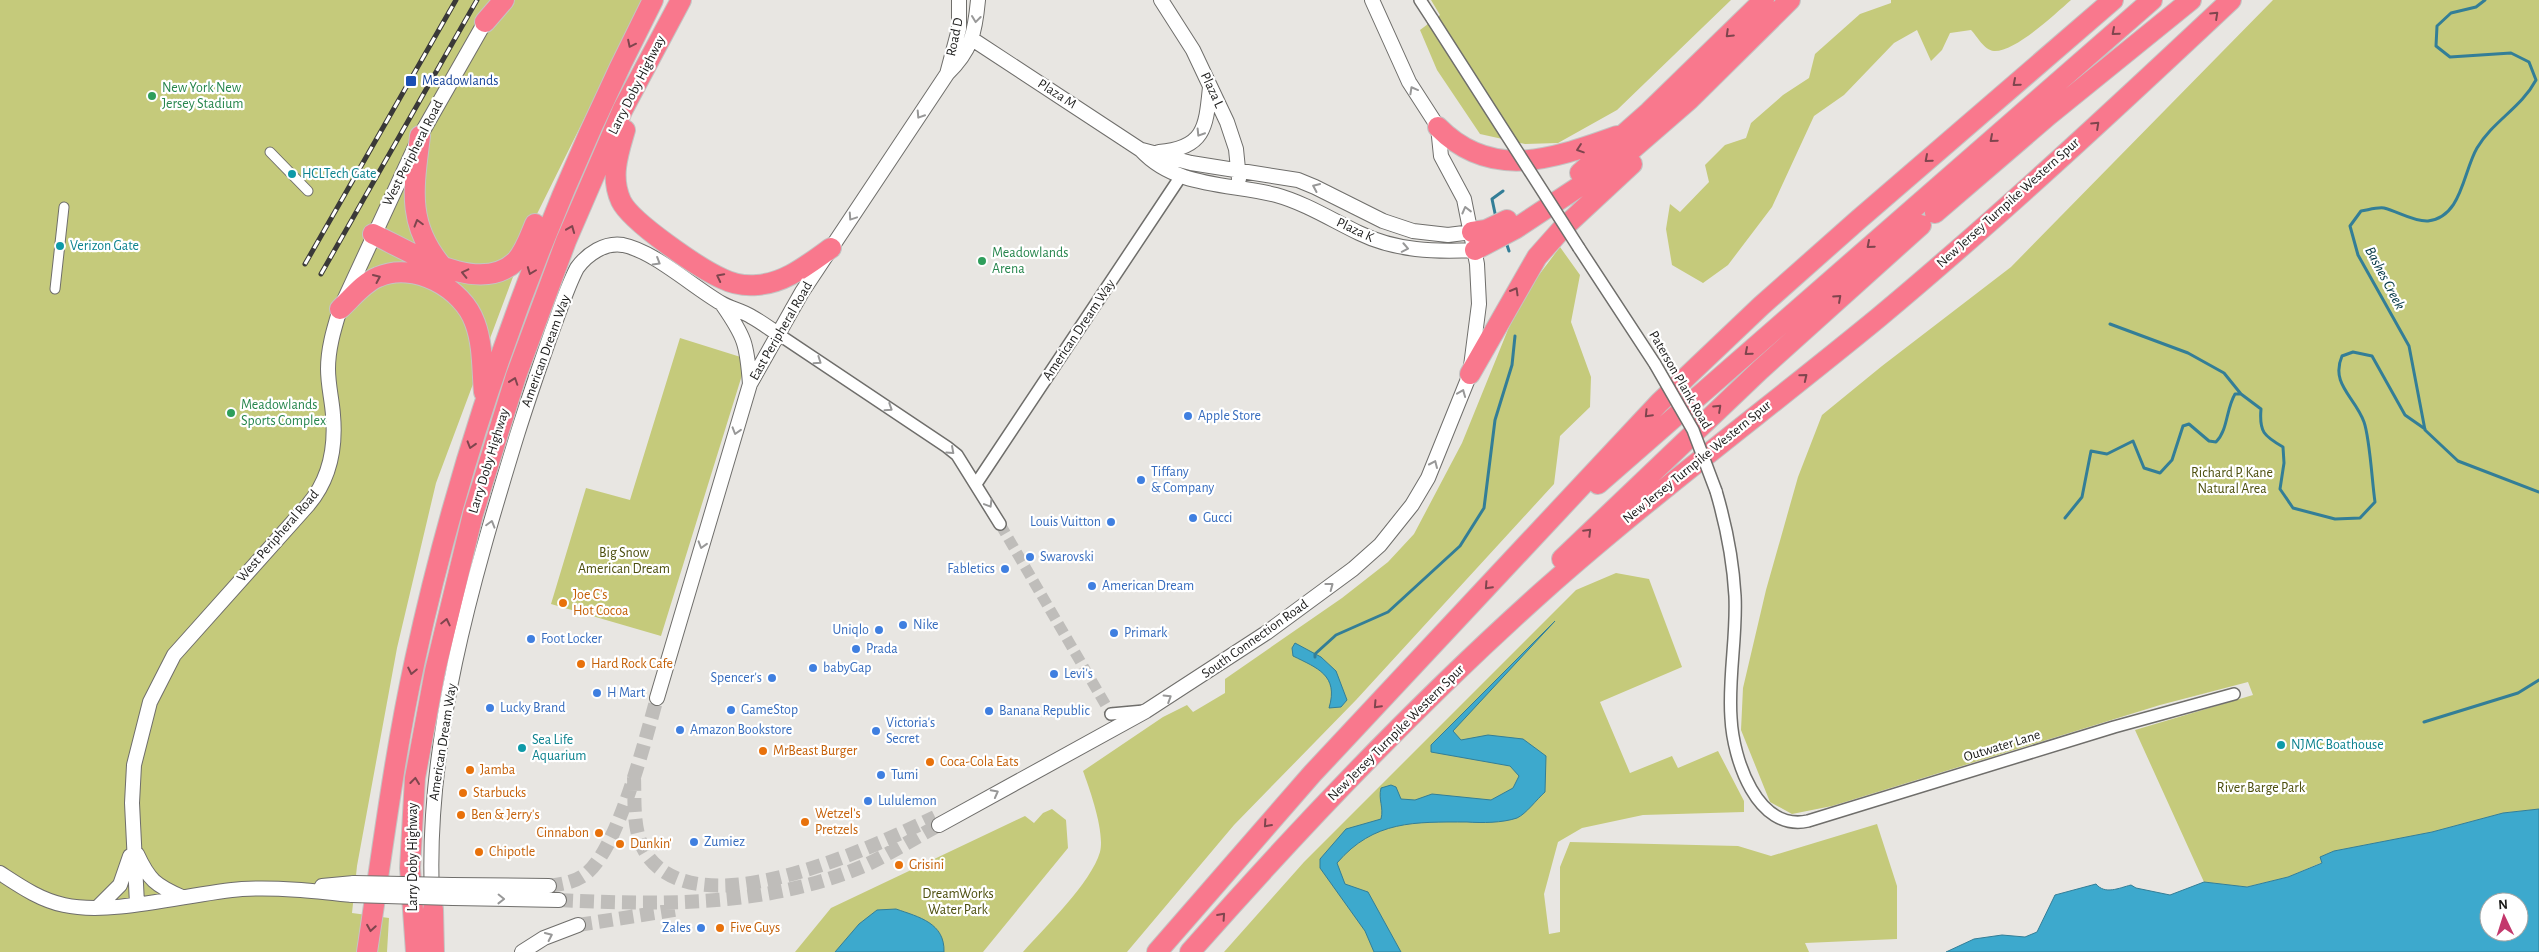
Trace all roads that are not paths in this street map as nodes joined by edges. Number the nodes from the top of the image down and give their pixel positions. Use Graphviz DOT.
graph roads {
  1 [pos="497,0"];
  2 [pos="504,0"];
  3 [pos="653,0"];
  4 [pos="681,0"];
  5 [pos="959,0"];
  6 [pos="978,0"];
  7 [pos="1161,0"];
  8 [pos="1372,0"];
  9 [pos="1420,0"];
  10 [pos="1764,0"];
  11 [pos="1790,0"];
  12 [pos="2098,0"];
  13 [pos="2113,0"];
  14 [pos="2152,0"];
  15 [pos="2191,0"];
  16 [pos="2231,0"];
  17 [pos="485,22"];
  18 [pos="972,38"];
  19 [pos="2053,51"];
  20 [pos="947,74"];
  21 [pos="641,78"];
  22 [pos="1210,86"];
  23 [pos="1690,100"];
  24 [pos="1438,127"];
  25 [pos="1626,133"];
  26 [pos="420,136"];
  27 [pos="1141,150"];
  28 [pos="270,152"];
  29 [pos="1156,152"];
  30 [pos="576,161"];
  31 [pos="1238,171"];
  32 [pos="1182,176"];
  33 [pos="1239,189"];
  34 [pos="308,191"];
  35 [pos="64,207"];
  36 [pos="1512,224"];
  37 [pos="1482,238"];
  38 [pos="370,239"];
  39 [pos="831,248"];
  40 [pos="436,272"];
  41 [pos="56,290"];
  42 [pos="722,304"];
  43 [pos="340,309"];
  44 [pos="778,334"];
  45 [pos="1470,374"];
  46 [pos="750,384"];
  47 [pos="485,398"];
  48 [pos="976,484"];
  49 [pos="1000,524"];
  50 [pos="1521,550"];
  51 [pos="1497,634"];
  52 [pos="2234,694"];
  53 [pos="656,698"];
  54 [pos="1146,711"];
  55 [pos="1110,714"];
  56 [pos="1779,819"];
  57 [pos="937,821"];
  58 [pos="133,846"];
  59 [pos="0,873"];
  60 [pos="549,886"];
  61 [pos="452,891"];
  62 [pos="182,897"];
  63 [pos="560,900"];
  64 [pos="137,904"];
  65 [pos="97,908"];
  66 [pos="433,909"];
  67 [pos="578,926"];
  68 [pos="367,952"];
  69 [pos="416,952"];
  70 [pos="434,952"];
  71 [pos="441,952"];
  72 [pos="522,952"];
  73 [pos="1157,952"];
  74 [pos="1190,952"];
  1 -- 17 [label="street, West Peripheral Road"];
  2 -- 17 [label="highway"];
  3 -- 30 [label="highway, Larry Doby Highway, one-way"];
  4 -- 21 [label="highway, Larry Doby Highway"];
  5 -- 20 [label="street, Road D"];
  6 -- 18 [label="street, East Peripheral Road, one-way"];
  7 -- 22 [label="street, Plaza L"];
  24 -- 8 [label="street, one-way"];
  9 -- 56 [label="street, Paterson Plank Road, bridge"];
  10 -- 25 [label="highway, one-way"];
  11 -- 23 [label="highway"];
  12 -- 19 [label="highway"];
  13 -- 19 [label="highway"];
  14 -- 50 [label="highway, one-way"];
  51 -- 15 [label="highway, one-way"];
  51 -- 16 [label="highway, New Jersey Turnpike Western Spur, one-way"];
  17 -- 26 [label="street, West Peripheral Road"];
  18 -- 20 [label="street, East Peripheral Road"];
  18 -- 27 [label="street, Plaza M"];
  19 -- 50 [label="highway, one-way"];
  20 -- 39 [label="street, East Peripheral Road, one-way"];
  39 -- 21 [label="highway, one-way"];
  69 -- 21 [label="highway, Larry Doby Highway, one-way"];
  22 -- 29 [label="street, one-way"];
  22 -- 31 [label="street, Plaza L"];
  23 -- 36 [label="highway"];
  45 -- 23 [label="highway, one-way"];
  25 -- 24 [label="highway, one-way"];
  37 -- 24 [label="street, South Connection Road, one-way"];
  25 -- 36 [label="highway"];
  26 -- 38 [label="street, West Peripheral Road"];
  40 -- 26 [label="highway, one-way"];
  27 -- 29 [label="street, Plaza M"];
  27 -- 32 [label="street, Plaza M"];
  28 -- 34 [label="street"];
  29 -- 31 [label="street, Plaza M"];
  30 -- 40 [label="highway, one-way"];
  30 -- 47 [label="highway, Larry Doby Highway, one-way"];
  31 -- 33 [label="street, Plaza L"];
  37 -- 31 [label="street, Plaza K, one-way"];
  32 -- 33 [label="street, Plaza M"];
  32 -- 48 [label="street, American Dream Way"];
  33 -- 37 [label="street, Plaza K, one-way"];
  35 -- 41 [label="street"];
  36 -- 37 [label="highway"];
  37 -- 45 [label="street, South Connection Road"];
  38 -- 40 [label="highway"];
  38 -- 43 [label="street, West Peripheral Road"];
  39 -- 44 [label="street, East Peripheral Road"];
  43 -- 40 [label="highway, one-way"];
  40 -- 47 [label="highway"];
  42 -- 44 [label="street, American Dream Way"];
  42 -- 46 [label="street"];
  66 -- 42 [label="street, American Dream Way, one-way"];
  43 -- 58 [label="street, West Peripheral Road"];
  44 -- 46 [label="street, East Peripheral Road"];
  44 -- 48 [label="street, American Dream Way, one-way"];
  54 -- 45 [label="street, South Connection Road, one-way"];
  46 -- 53 [label="street, East Peripheral Road, one-way"];
  47 -- 68 [label="highway, Larry Doby Highway, one-way"];
  48 -- 49 [label="street, American Dream Way, one-way"];
  50 -- 73 [label="highway, one-way"];
  74 -- 51 [label="highway, New Jersey Turnpike Western Spur, one-way"];
  52 -- 56 [label="street, Outwater Lane"];
  54 -- 55 [label="street"];
  57 -- 54 [label="street, South Connection Road, one-way"];
  58 -- 62 [label="street"];
  58 -- 64 [label="street, West Peripheral Road"];
  58 -- 65 [label="street"];
  59 -- 65 [label="street"];
  60 -- 61 [label="street"];
  61 -- 62 [label="street, bridge"];
  61 -- 63 [label="street, one-way"];
  62 -- 64 [label="street"];
  64 -- 65 [label="street"];
  66 -- 70 [label="highway"];
  66 -- 71 [label="street, American Dream Way"];
  72 -- 67 [label="street, one-way"];
}
